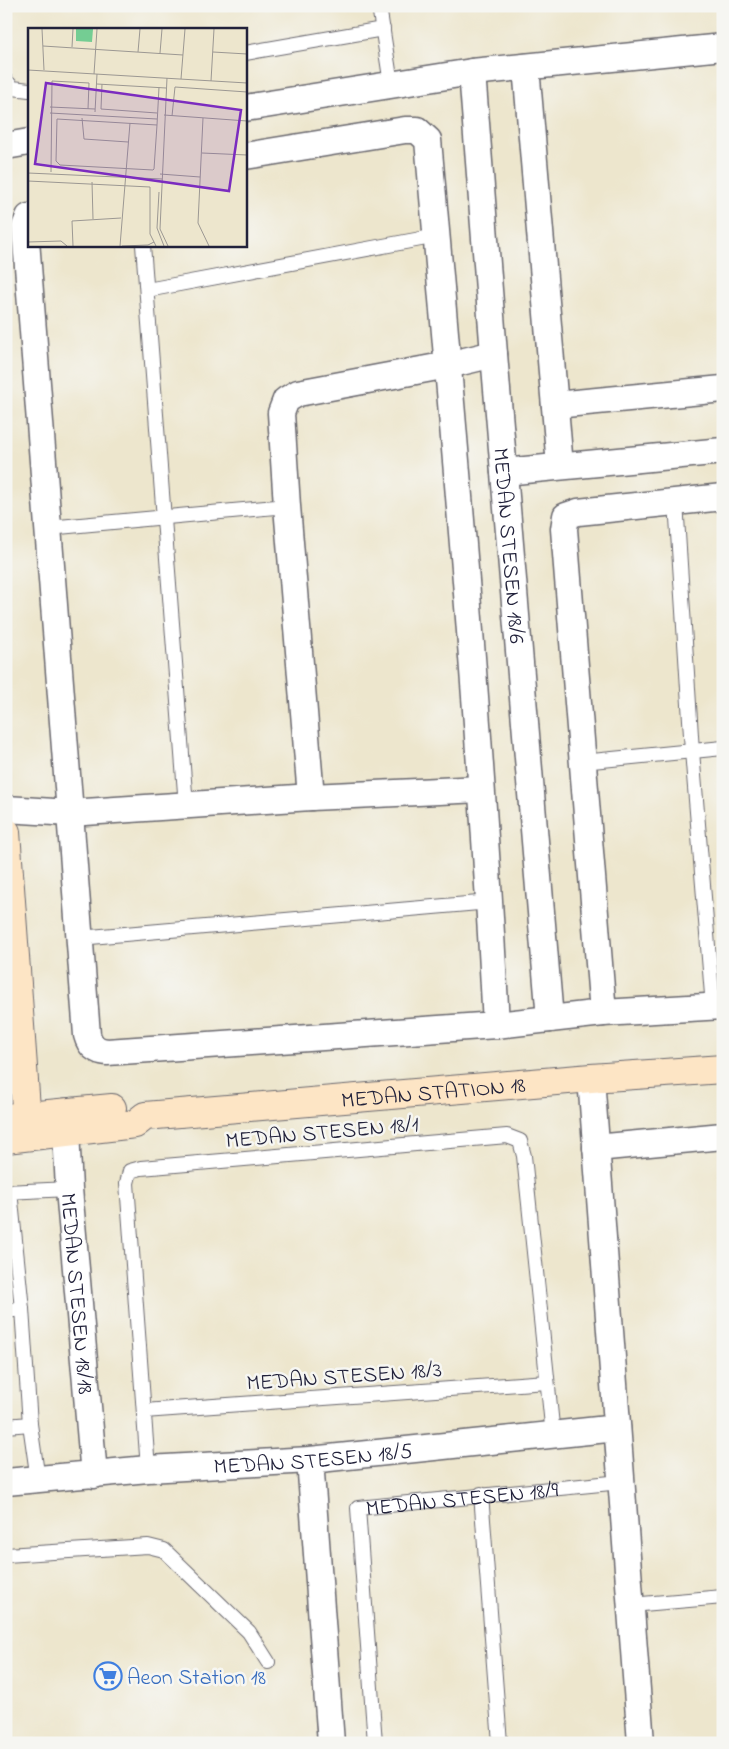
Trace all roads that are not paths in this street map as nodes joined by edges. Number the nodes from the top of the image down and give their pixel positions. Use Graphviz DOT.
graph roads {
  1 [pos="379,6"];
  2 [pos="383,29"];
  3 [pos="723,47"];
  4 [pos="246,53"];
  5 [pos="526,67"];
  6 [pos="472,72"];
  7 [pos="6,80"];
  8 [pos="391,84"];
  9 [pos="28,90"];
  10 [pos="246,108"];
  11 [pos="28,142"];
  12 [pos="6,146"];
  13 [pos="246,156"];
  14 [pos="28,220"];
  15 [pos="437,236"];
  16 [pos="143,246"];
  17 [pos="147,290"];
  18 [pos="494,354"];
  19 [pos="448,364"];
  20 [pos="723,389"];
  21 [pos="555,405"];
  22 [pos="723,451"];
  23 [pos="560,466"];
  24 [pos="504,472"];
  25 [pos="723,497"];
  26 [pos="676,502"];
  27 [pos="287,506"];
  28 [pos="163,518"];
  29 [pos="48,528"];
  30 [pos="723,748"];
  31 [pos="692,751"];
  32 [pos="582,762"];
  33 [pos="481,789"];
  34 [pos="310,797"];
  35 [pos="186,806"];
  36 [pos="6,809"];
  37 [pos="70,813"];
  38 [pos="6,832"];
  39 [pos="490,902"];
  40 [pos="79,938"];
  41 [pos="12,1003"];
  42 [pos="718,1006"];
  43 [pos="603,1013"];
  44 [pos="550,1018"];
  45 [pos="496,1025"];
  46 [pos="723,1069"];
  47 [pos="591,1078"];
  48 [pos="66,1122"];
  49 [pos="17,1127"];
  50 [pos="723,1136"];
  51 [pos="596,1148"];
  52 [pos="69,1189"];
  53 [pos="8,1192"];
  54 [pos="22,1309"];
  55 [pos="6,1311"];
  56 [pos="547,1382"];
  57 [pos="144,1411"];
  58 [pos="30,1424"];
  59 [pos="6,1426"];
  60 [pos="617,1428"];
  61 [pos="553,1435"];
  62 [pos="310,1460"];
  63 [pos="148,1469"];
  64 [pos="94,1475"];
  65 [pos="38,1480"];
  66 [pos="6,1482"];
  67 [pos="621,1482"];
  68 [pos="481,1494"];
  69 [pos="6,1555"];
  70 [pos="723,1597"];
  71 [pos="631,1605"];
  72 [pos="268,1662"];
  73 [pos="331,1743"];
  74 [pos="375,1743"];
  75 [pos="500,1743"];
  76 [pos="641,1743"];
  1 -- 2 [label="lane"];
  2 -- 4 [label="lane"];
  2 -- 8 [label="lane"];
  3 -- 5 [label="street"];
  5 -- 6 [label="street"];
  5 -- 21 [label="street"];
  6 -- 8 [label="street"];
  6 -- 18 [label="street, MEDAN STESEN 18/6"];
  7 -- 9 [label="lane"];
  8 -- 10 [label="street"];
  11 -- 12 [label="street"];
  13 -- 15 [label="street"];
  14 -- 29 [label="street"];
  15 -- 17 [label="lane"];
  15 -- 19 [label="street"];
  16 -- 17 [label="lane"];
  17 -- 28 [label="lane"];
  18 -- 19 [label="street"];
  18 -- 24 [label="street, MEDAN STESEN 18/6"];
  19 -- 27 [label="street"];
  19 -- 33 [label="street"];
  20 -- 21 [label="street"];
  21 -- 23 [label="street"];
  22 -- 23 [label="street"];
  23 -- 24 [label="street"];
  24 -- 44 [label="street, MEDAN STESEN 18/6"];
  25 -- 26 [label="street"];
  26 -- 31 [label="lane"];
  26 -- 32 [label="street"];
  27 -- 28 [label="lane"];
  27 -- 34 [label="street"];
  28 -- 29 [label="lane"];
  28 -- 35 [label="lane"];
  29 -- 37 [label="street"];
  30 -- 31 [label="lane"];
  31 -- 32 [label="lane"];
  31 -- 42 [label="lane"];
  32 -- 43 [label="street"];
  33 -- 34 [label="street"];
  33 -- 39 [label="street"];
  34 -- 35 [label="street"];
  35 -- 37 [label="street"];
  36 -- 37 [label="street"];
  37 -- 40 [label="street"];
  38 -- 41 [label="street"];
  39 -- 40 [label="lane"];
  39 -- 45 [label="street"];
  40 -- 45 [label="street"];
  41 -- 49 [label="street"];
  42 -- 43 [label="street"];
  43 -- 44 [label="street"];
  44 -- 45 [label="street"];
  46 -- 47 [label="street, MEDAN STATION 18"];
  47 -- 48 [label="street, MEDAN STATION 18"];
  47 -- 51 [label="street"];
  48 -- 49 [label="street, MEDAN STATION 18"];
  48 -- 52 [label="street, MEDAN STESEN 18/18"];
  50 -- 51 [label="street"];
  51 -- 60 [label="street"];
  52 -- 53 [label="lane"];
  52 -- 64 [label="street, MEDAN STESEN 18/18"];
  53 -- 54 [label="lane"];
  54 -- 55 [label="lane"];
  54 -- 58 [label="lane"];
  56 -- 57 [label="lane, MEDAN STESEN 18/3"];
  56 -- 57 [label="lane, MEDAN STESEN 18/1"];
  56 -- 61 [label="lane, MEDAN STESEN 18/1"];
  57 -- 63 [label="lane, MEDAN STESEN 18/1"];
  58 -- 59 [label="lane"];
  58 -- 65 [label="lane"];
  60 -- 61 [label="street, MEDAN STESEN 18/5"];
  60 -- 67 [label="street"];
  61 -- 62 [label="street, MEDAN STESEN 18/5"];
  62 -- 63 [label="street, MEDAN STESEN 18/5"];
  62 -- 73 [label="street"];
  63 -- 64 [label="street, MEDAN STESEN 18/5"];
  64 -- 65 [label="street, MEDAN STESEN 18/5"];
  65 -- 66 [label="street, MEDAN STESEN 18/5"];
  67 -- 68 [label="lane, MEDAN STESEN 18/9"];
  67 -- 71 [label="street"];
  68 -- 74 [label="lane, MEDAN STESEN 18/9"];
  68 -- 75 [label="lane"];
  69 -- 72 [label="lane"];
  70 -- 71 [label="lane"];
  71 -- 76 [label="street"];
}
